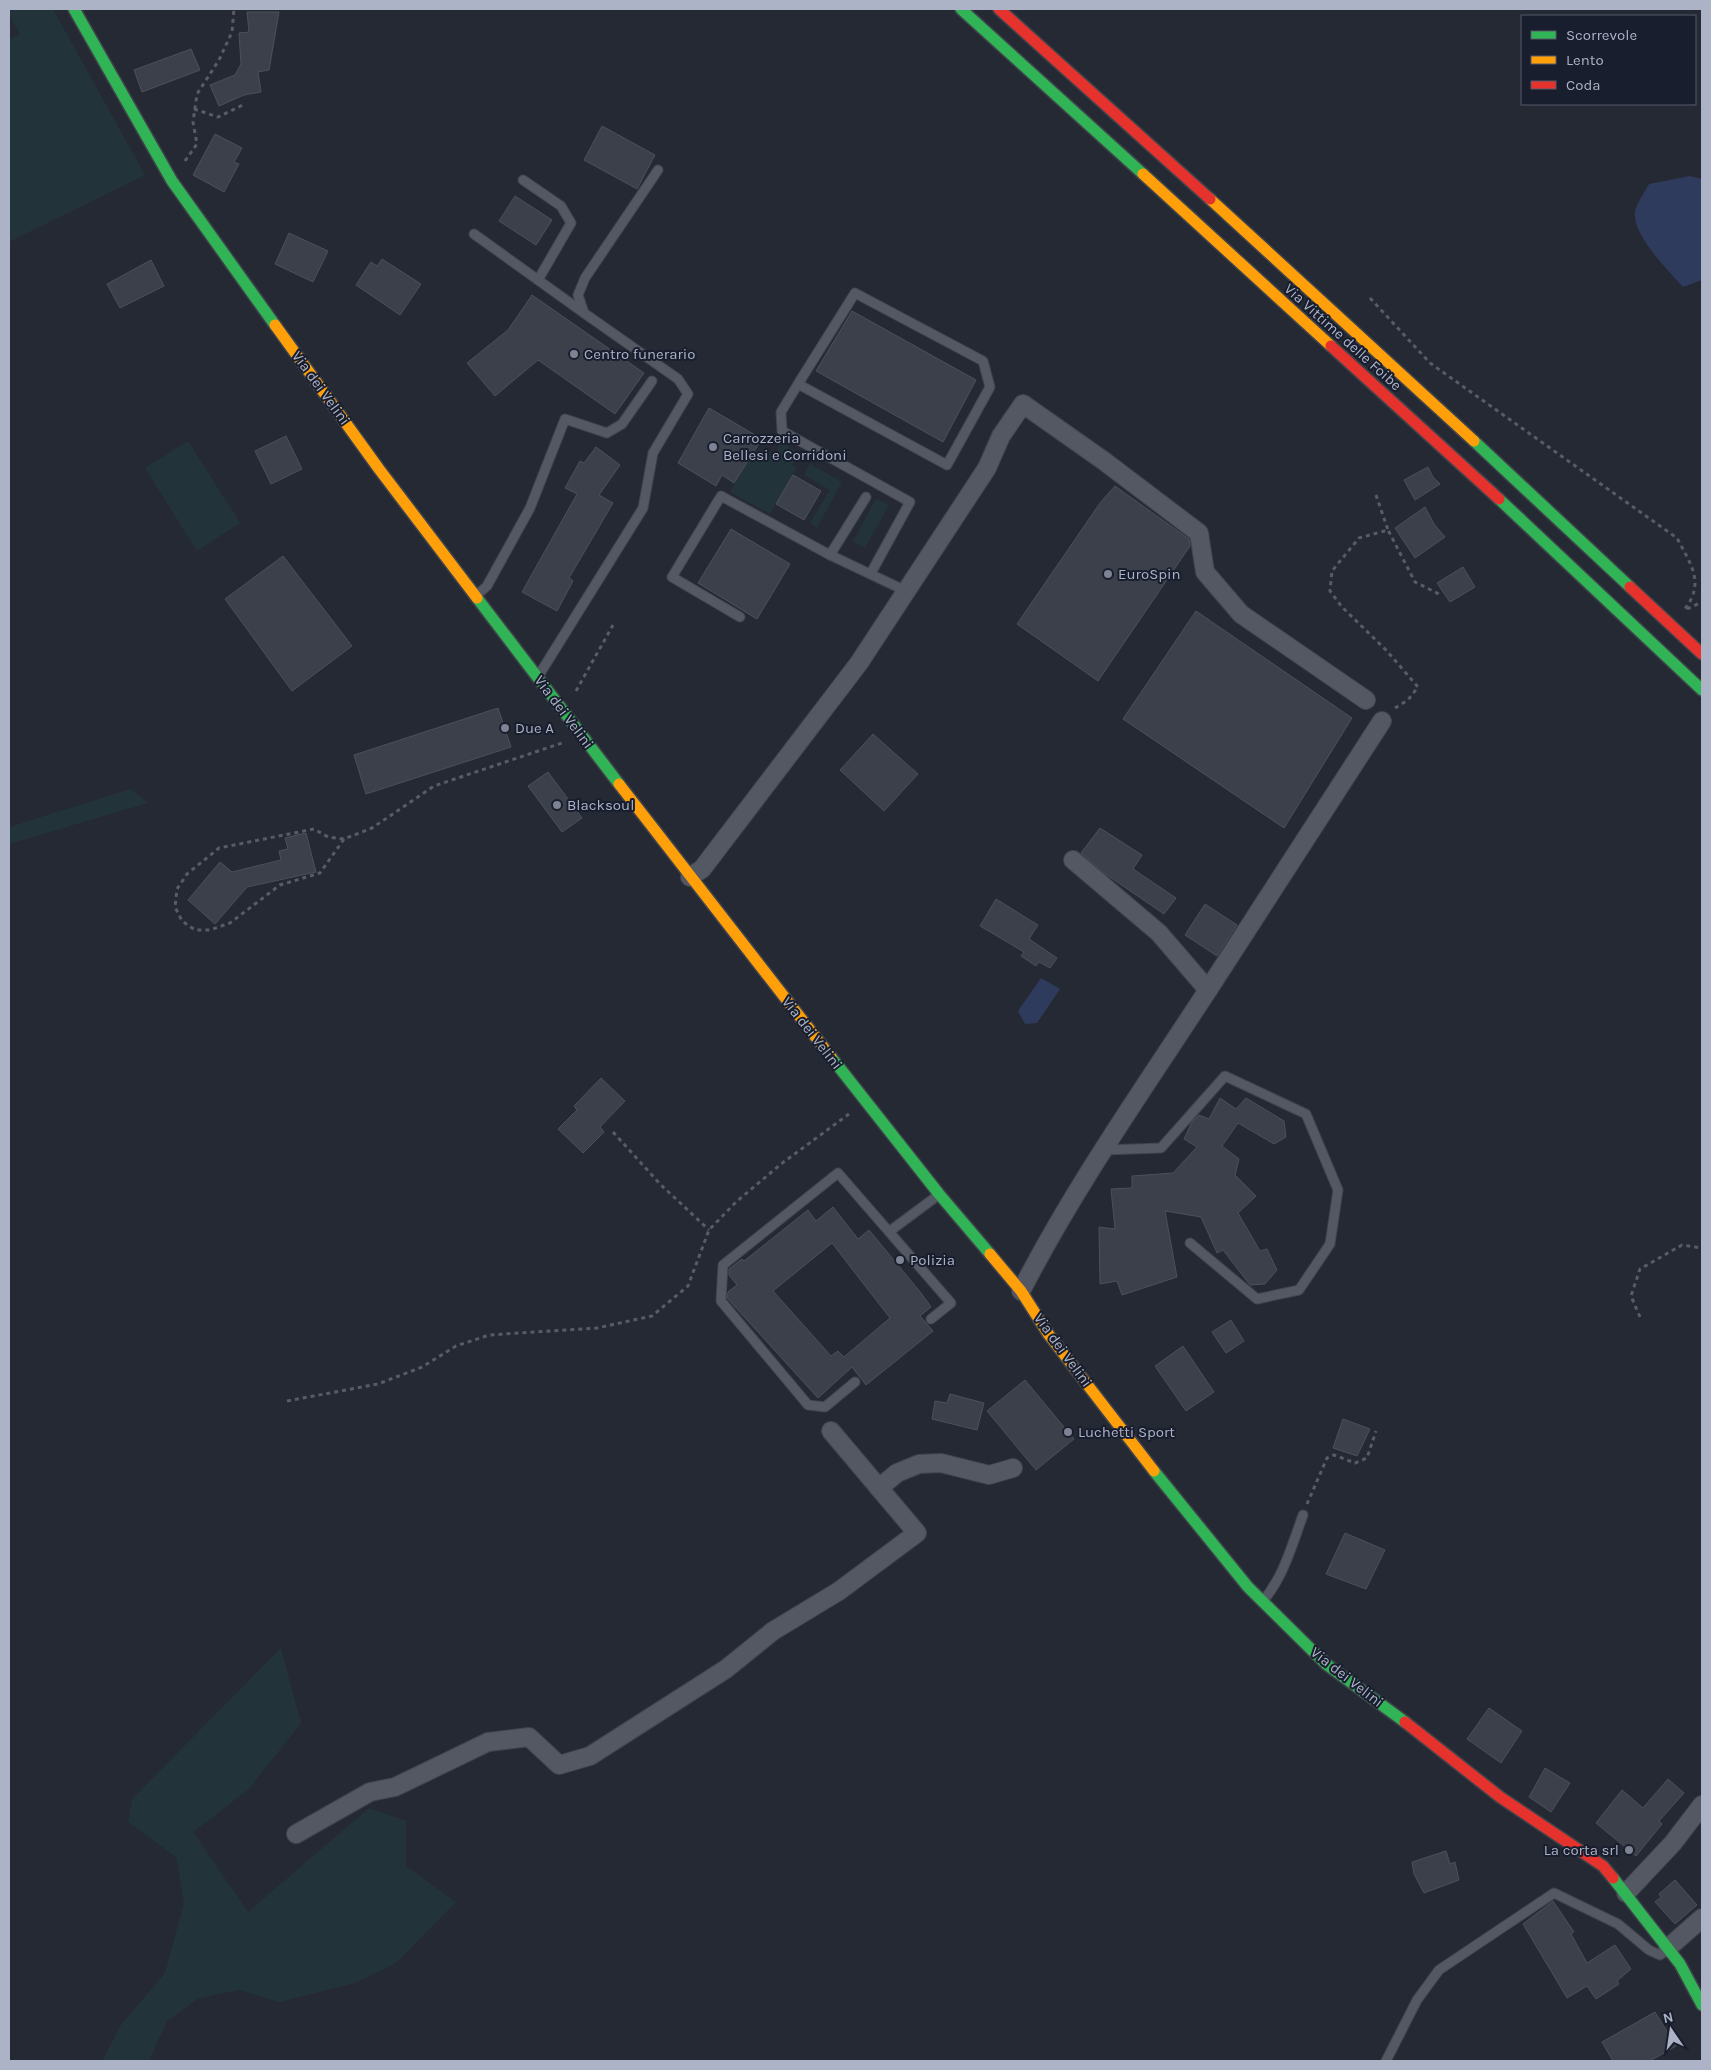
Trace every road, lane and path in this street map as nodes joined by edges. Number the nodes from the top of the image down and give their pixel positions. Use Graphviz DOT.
graph roads {
  1 [pos="74,9"];
  2 [pos="234,9"];
  3 [pos="961,9"];
  4 [pos="999,9"];
  5 [pos="245,104"];
  6 [pos="194,109"];
  7 [pos="658,170"];
  8 [pos="523,180"];
  9 [pos="172,181"];
  10 [pos="474,234"];
  11 [pos="538,280"];
  12 [pos="1370,298"];
  13 [pos="584,313"];
  14 [pos="652,381"];
  15 [pos="798,384"];
  16 [pos="1376,495"];
  17 [pos="866,497"];
  18 [pos="1388,530"];
  19 [pos="830,555"];
  20 [pos="871,573"];
  21 [pos="906,591"];
  22 [pos="1439,594"];
  23 [pos="475,596"];
  24 [pos="1702,602"];
  25 [pos="740,617"];
  26 [pos="614,625"];
  27 [pos="1702,654"];
  28 [pos="538,677"];
  29 [pos="1702,690"];
  30 [pos="1366,700"];
  31 [pos="559,707"];
  32 [pos="1382,721"];
  33 [pos="581,736"];
  34 [pos="344,839"];
  35 [pos="1074,860"];
  36 [pos="690,877"];
  37 [pos="1208,990"];
  38 [pos="866,1101"];
  39 [pos="614,1132"];
  40 [pos="1103,1150"];
  41 [pos="939,1194"];
  42 [pos="710,1230"];
  43 [pos="890,1231"];
  44 [pos="1190,1243"];
  45 [pos="1702,1248"];
  46 [pos="1021,1291"];
  47 [pos="1640,1317"];
  48 [pos="932,1319"];
  49 [pos="855,1382"];
  50 [pos="287,1401"];
  51 [pos="831,1431"];
  52 [pos="1376,1431"];
  53 [pos="1013,1468"];
  54 [pos="879,1488"];
  55 [pos="1302,1515"];
  56 [pos="1262,1601"];
  57 [pos="1702,1805"];
  58 [pos="296,1834"];
  59 [pos="1626,1894"];
  60 [pos="1702,1918"];
  61 [pos="1668,1948"];
  62 [pos="1702,2005"];
  63 [pos="1386,2061"];
  1 -- 9 [label="street, Via dei Velini"];
  2 -- 6 [label="path"];
  3 -- 29 [label="street, Via Vittime delle Foibe"];
  4 -- 27 [label="street, Via Vittime delle Foibe"];
  5 -- 6 [label="path"];
  6 -- 9 [label="path"];
  7 -- 13 [label="lane"];
  8 -- 11 [label="lane"];
  9 -- 23 [label="street, Via dei Velini"];
  10 -- 11 [label="lane"];
  11 -- 13 [label="lane"];
  12 -- 24 [label="path"];
  13 -- 28 [label="lane"];
  14 -- 23 [label="lane"];
  15 -- 15 [label="lane"];
  15 -- 20 [label="lane"];
  16 -- 18 [label="path"];
  17 -- 19 [label="lane"];
  18 -- 22 [label="path"];
  18 -- 32 [label="path"];
  19 -- 20 [label="lane"];
  19 -- 25 [label="lane"];
  20 -- 21 [label="lane"];
  21 -- 30 [label="street"];
  21 -- 36 [label="street"];
  23 -- 28 [label="street, Via dei Velini"];
  26 -- 31 [label="path"];
  28 -- 31 [label="street, Via dei Velini"];
  31 -- 33 [label="street, Via dei Velini"];
  32 -- 37 [label="street"];
  33 -- 34 [label="path"];
  33 -- 36 [label="street, Via dei Velini"];
  34 -- 34 [label="path"];
  35 -- 37 [label="street"];
  36 -- 38 [label="street, Via dei Velini"];
  37 -- 40 [label="street"];
  38 -- 41 [label="street, Via dei Velini"];
  38 -- 42 [label="path"];
  39 -- 42 [label="path"];
  40 -- 44 [label="lane"];
  40 -- 46 [label="street"];
  41 -- 43 [label="lane"];
  41 -- 46 [label="street, Via dei Velini"];
  42 -- 50 [label="path"];
  43 -- 48 [label="lane"];
  43 -- 49 [label="lane"];
  45 -- 47 [label="path"];
  46 -- 56 [label="street, Via dei Velini"];
  51 -- 54 [label="street"];
  52 -- 55 [label="path"];
  53 -- 54 [label="street"];
  54 -- 58 [label="street"];
  55 -- 56 [label="lane"];
  56 -- 59 [label="street, Via dei Velini"];
  57 -- 59 [label="street"];
  59 -- 61 [label="street, Via dei Velini"];
  60 -- 61 [label="street"];
  61 -- 62 [label="street, Via dei Velini"];
  61 -- 63 [label="lane"];
}
